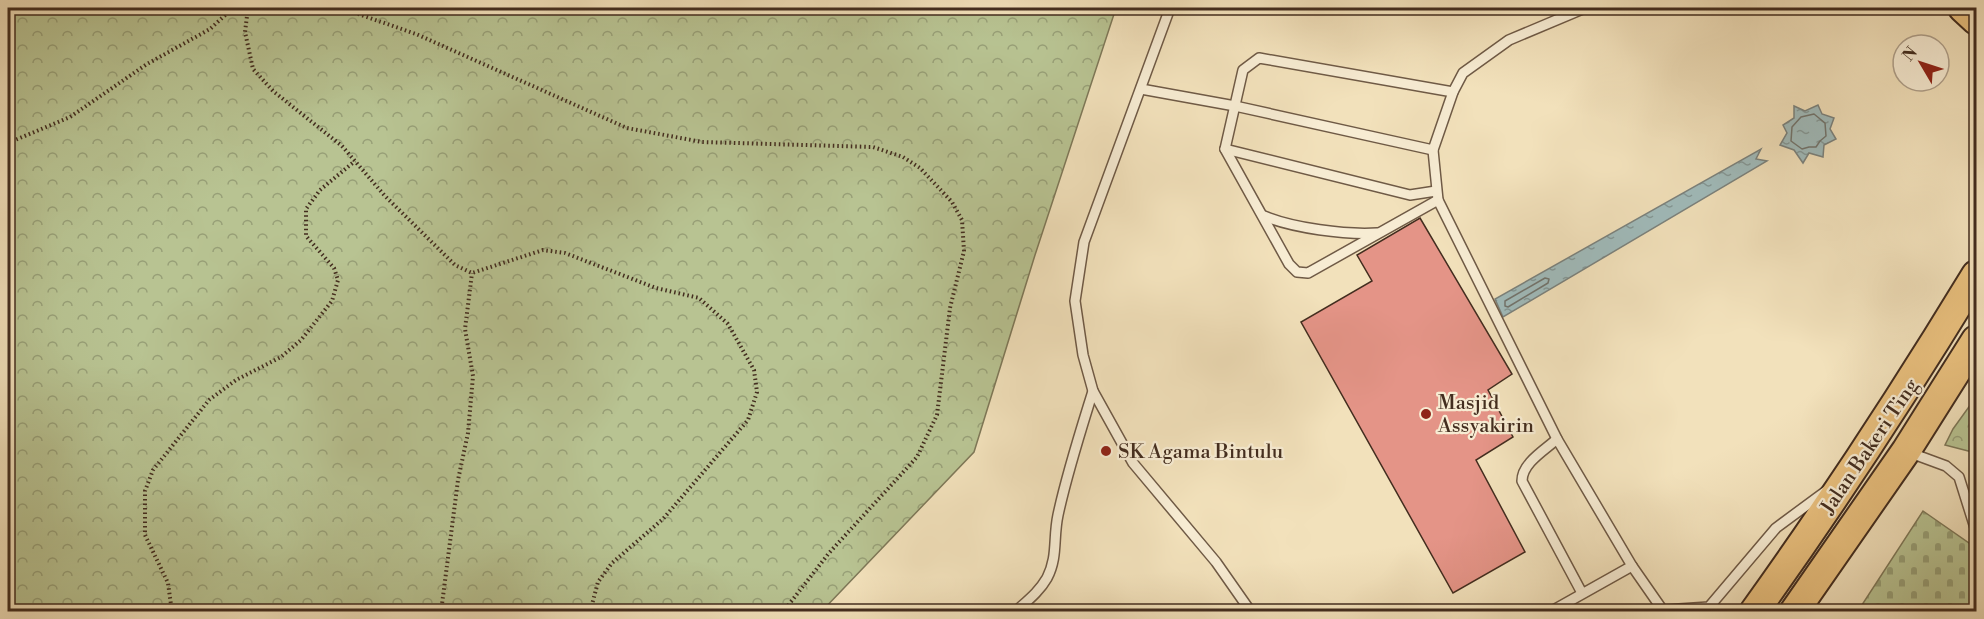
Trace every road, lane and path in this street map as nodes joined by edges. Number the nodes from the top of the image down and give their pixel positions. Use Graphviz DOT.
graph roads {
  1 [pos="233,8"];
  2 [pos="248,8"];
  3 [pos="341,8"];
  4 [pos="1170,8"];
  5 [pos="1585,8"];
  6 [pos="1963,8"];
  7 [pos="1977,20"];
  8 [pos="1142,89"];
  9 [pos="1453,92"];
  10 [pos="1235,106"];
  11 [pos="8,143"];
  12 [pos="1225,148"];
  13 [pos="1433,150"];
  14 [pos="355,161"];
  15 [pos="1437,195"];
  16 [pos="1264,216"];
  17 [pos="1380,232"];
  18 [pos="472,273"];
  19 [pos="1977,275"];
  20 [pos="1977,340"];
  21 [pos="1094,392"];
  22 [pos="1557,439"];
  23 [pos="1906,452"];
  24 [pos="1855,468"];
  25 [pos="1977,531"];
  26 [pos="1632,566"];
  27 [pos="1582,593"];
  28 [pos="1664,611"];
  29 [pos="172,612"];
  30 [pos="441,612"];
  31 [pos="590,612"];
  32 [pos="783,612"];
  33 [pos="1016,612"];
  34 [pos="1251,612"];
  35 [pos="1550,612"];
  36 [pos="1754,612"];
  37 [pos="1794,612"];
  1 -- 11 [label="path"];
  2 -- 14 [label="path"];
  3 -- 32 [label="path"];
  4 -- 8 [label="lane"];
  5 -- 9 [label="lane"];
  6 -- 7 [label="main road"];
  8 -- 10 [label="lane"];
  8 -- 21 [label="lane"];
  9 -- 10 [label="lane"];
  9 -- 13 [label="lane"];
  10 -- 12 [label="lane"];
  10 -- 13 [label="lane"];
  12 -- 15 [label="lane"];
  12 -- 16 [label="lane"];
  13 -- 15 [label="lane"];
  14 -- 18 [label="path"];
  14 -- 29 [label="path"];
  15 -- 17 [label="lane"];
  15 -- 22 [label="lane"];
  16 -- 17 [label="lane"];
  16 -- 17 [label="lane"];
  18 -- 30 [label="path"];
  18 -- 31 [label="path"];
  19 -- 24 [label="main road, Jalan Bakeri Ting"];
  20 -- 23 [label="main road, Jalan Bakeri Ting"];
  21 -- 33 [label="lane"];
  21 -- 34 [label="lane"];
  22 -- 26 [label="lane"];
  22 -- 27 [label="lane"];
  23 -- 25 [label="lane"];
  23 -- 37 [label="main road, Jalan Bakeri Ting"];
  24 -- 28 [label="lane"];
  24 -- 36 [label="main road, Jalan Bakeri Ting"];
  26 -- 27 [label="lane"];
  26 -- 28 [label="lane"];
  27 -- 35 [label="lane"];
}
